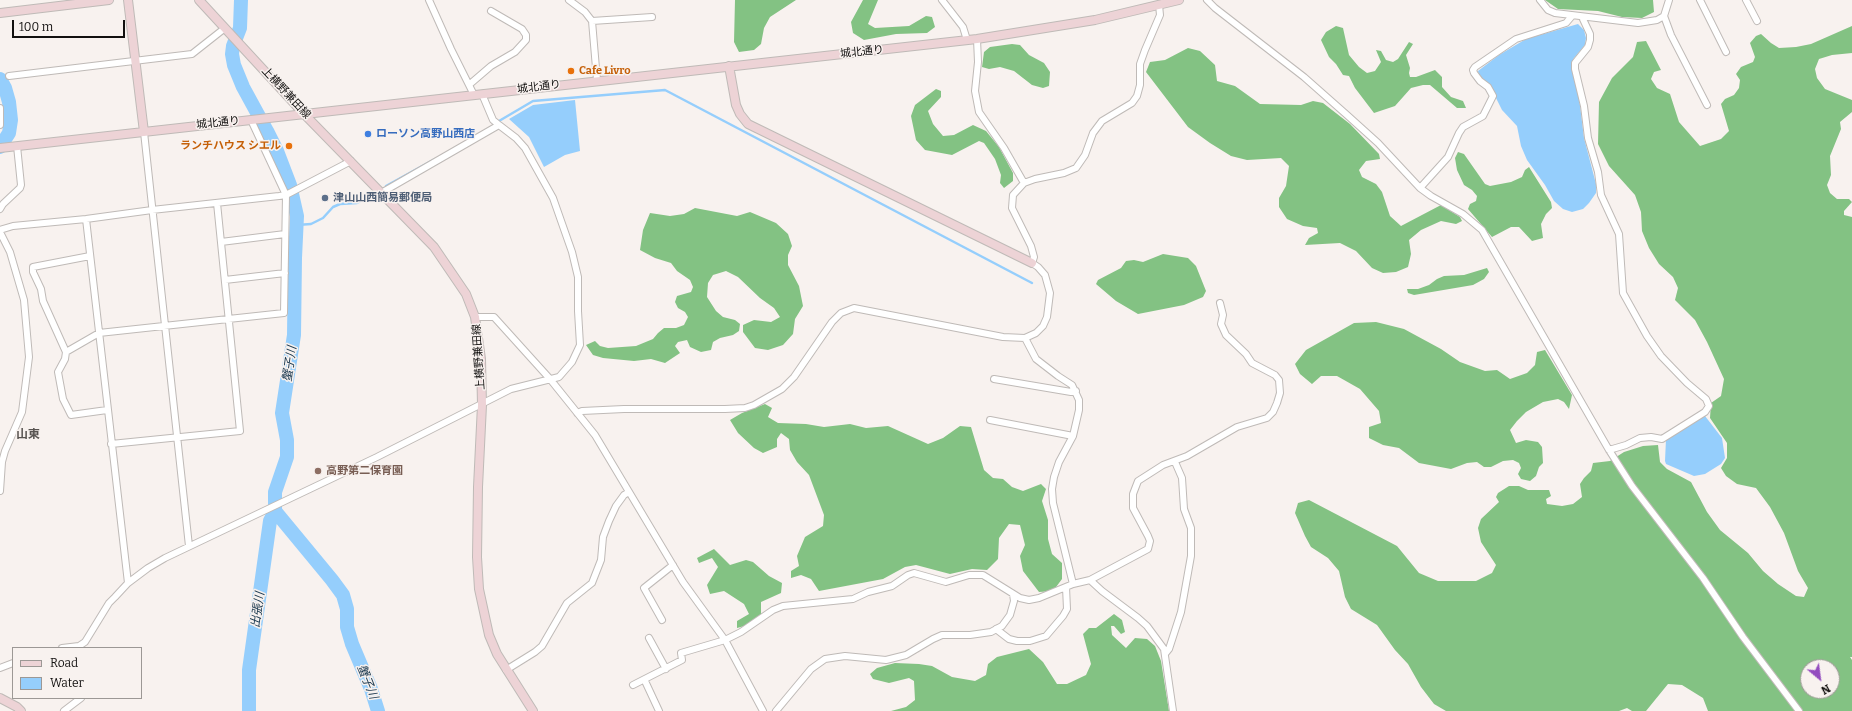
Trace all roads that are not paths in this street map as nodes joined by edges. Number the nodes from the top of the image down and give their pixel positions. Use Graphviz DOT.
graph roads {
  1 [pos="109,0"];
  2 [pos="128,0"];
  3 [pos="199,0"];
  4 [pos="429,0"];
  5 [pos="942,0"];
  6 [pos="1175,0"];
  7 [pos="1207,0"];
  8 [pos="1540,0"];
  9 [pos="1669,0"];
  10 [pos="1700,0"];
  11 [pos="1746,0"];
  12 [pos="571,1"];
  13 [pos="1159,5"];
  14 [pos="492,11"];
  15 [pos="0,13"];
  16 [pos="1572,16"];
  17 [pos="1664,16"];
  18 [pos="652,17"];
  19 [pos="1582,17"];
  20 [pos="1757,21"];
  21 [pos="592,22"];
  22 [pos="225,28"];
  23 [pos="977,39"];
  24 [pos="968,40"];
  25 [pos="1726,52"];
  26 [pos="134,60"];
  27 [pos="729,66"];
  28 [pos="9,76"];
  29 [pos="597,80"];
  30 [pos="470,84"];
  31 [pos="478,94"];
  32 [pos="1707,105"];
  33 [pos="0,108"];
  34 [pos="305,115"];
  35 [pos="253,120"];
  36 [pos="0,125"];
  37 [pos="499,125"];
  38 [pos="144,132"];
  39 [pos="15,146"];
  40 [pos="0,148"];
  41 [pos="351,161"];
  42 [pos="1024,184"];
  43 [pos="1420,188"];
  44 [pos="381,193"];
  45 [pos="286,195"];
  46 [pos="217,203"];
  47 [pos="0,209"];
  48 [pos="152,210"];
  49 [pos="86,219"];
  50 [pos="0,231"];
  51 [pos="285,234"];
  52 [pos="221,242"];
  53 [pos="90,256"];
  54 [pos="1032,263"];
  55 [pos="285,273"];
  56 [pos="225,280"];
  57 [pos="1220,303"];
  58 [pos="475,316"];
  59 [pos="229,320"];
  60 [pos="165,326"];
  61 [pos="99,333"];
  62 [pos="1025,338"];
  63 [pos="66,352"];
  64 [pos="550,379"];
  65 [pos="994,379"];
  66 [pos="1076,391"];
  67 [pos="482,404"];
  68 [pos="107,410"];
  69 [pos="577,413"];
  70 [pos="990,420"];
  71 [pos="1073,436"];
  72 [pos="177,438"];
  73 [pos="111,444"];
  74 [pos="1609,450"];
  75 [pos="1175,462"];
  76 [pos="0,491"];
  77 [pos="629,492"];
  78 [pos="189,546"];
  79 [pos="673,565"];
  80 [pos="1090,580"];
  81 [pos="128,583"];
  82 [pos="1073,584"];
  83 [pos="1066,587"];
  84 [pos="1013,594"];
  85 [pos="662,620"];
  86 [pos="996,629"];
  87 [pos="649,638"];
  88 [pos="725,640"];
  89 [pos="79,647"];
  90 [pos="1165,654"];
  91 [pos="12,663"];
  92 [pos="0,668"];
  93 [pos="666,669"];
  94 [pos="506,670"];
  95 [pos="644,680"];
  96 [pos="633,685"];
  97 [pos="0,698"];
  98 [pos="80,699"];
  99 [pos="21,711"];
  100 [pos="64,711"];
  101 [pos="533,711"];
  102 [pos="659,711"];
  103 [pos="763,711"];
  104 [pos="776,711"];
  105 [pos="1172,711"];
  106 [pos="1799,711"];
  1 -- 15 [label="street"];
  2 -- 26 [label="street"];
  3 -- 22 [label="street, 上横野兼田線"];
  4 -- 30 [label="street"];
  5 -- 24 [label="street"];
  6 -- 13 [label="street, 城北通り"];
  7 -- 43 [label="street"];
  8 -- 16 [label="street"];
  9 -- 17 [label="street"];
  10 -- 25 [label="street"];
  11 -- 20 [label="street"];
  12 -- 21 [label="street"];
  13 -- 23 [label="street, 城北通り"];
  13 -- 42 [label="street"];
  14 -- 30 [label="street"];
  16 -- 19 [label="street"];
  16 -- 43 [label="street"];
  17 -- 19 [label="street"];
  17 -- 32 [label="street"];
  18 -- 21 [label="street"];
  19 -- 74 [label="street"];
  21 -- 29 [label="street"];
  22 -- 26 [label="street"];
  22 -- 34 [label="street, 上横野兼田線"];
  23 -- 24 [label="street, 城北通り"];
  23 -- 42 [label="street"];
  24 -- 27 [label="street, 城北通り"];
  26 -- 28 [label="street"];
  26 -- 38 [label="street"];
  27 -- 29 [label="street, 城北通り"];
  27 -- 54 [label="street"];
  29 -- 31 [label="street, 城北通り"];
  30 -- 31 [label="street"];
  31 -- 34 [label="street, 城北通り"];
  31 -- 37 [label="street"];
  33 -- 36 [label="street"];
  34 -- 35 [label="street, 城北通り"];
  34 -- 41 [label="street, 上横野兼田線"];
  35 -- 38 [label="street, 城北通り"];
  35 -- 45 [label="street"];
  37 -- 44 [label="street"];
  37 -- 64 [label="street"];
  38 -- 39 [label="street, 城北通り"];
  38 -- 48 [label="street"];
  39 -- 40 [label="street, 城北通り"];
  39 -- 47 [label="street"];
  41 -- 44 [label="street, 上横野兼田線"];
  41 -- 45 [label="street"];
  42 -- 54 [label="street"];
  43 -- 74 [label="street"];
  44 -- 58 [label="street, 上横野兼田線"];
  45 -- 46 [label="street"];
  45 -- 51 [label="street"];
  46 -- 48 [label="street"];
  46 -- 52 [label="street"];
  48 -- 49 [label="street"];
  48 -- 60 [label="street"];
  49 -- 50 [label="street"];
  49 -- 53 [label="street"];
  50 -- 76 [label="street"];
  51 -- 52 [label="street"];
  51 -- 55 [label="street"];
  52 -- 56 [label="street"];
  53 -- 61 [label="street"];
  53 -- 63 [label="street"];
  54 -- 62 [label="street"];
  55 -- 56 [label="street"];
  55 -- 59 [label="street"];
  56 -- 59 [label="street"];
  57 -- 75 [label="street"];
  58 -- 64 [label="street"];
  58 -- 67 [label="street, 上横野兼田線"];
  59 -- 60 [label="street"];
  59 -- 72 [label="street"];
  60 -- 61 [label="street"];
  60 -- 72 [label="street"];
  61 -- 63 [label="street"];
  61 -- 68 [label="street"];
  62 -- 66 [label="street"];
  62 -- 69 [label="street"];
  63 -- 68 [label="street"];
  64 -- 67 [label="street"];
  64 -- 69 [label="street"];
  65 -- 66 [label="street"];
  66 -- 71 [label="street"];
  67 -- 78 [label="street"];
  67 -- 94 [label="street, 上横野兼田線"];
  68 -- 73 [label="street"];
  69 -- 77 [label="street"];
  70 -- 71 [label="street"];
  71 -- 82 [label="street"];
  72 -- 73 [label="street"];
  72 -- 78 [label="street"];
  73 -- 81 [label="street"];
  74 -- 106 [label="street"];
  75 -- 80 [label="street"];
  75 -- 90 [label="street"];
  77 -- 79 [label="street"];
  77 -- 94 [label="street"];
  78 -- 81 [label="street"];
  79 -- 85 [label="street"];
  79 -- 88 [label="street"];
  80 -- 82 [label="street"];
  80 -- 90 [label="street"];
  81 -- 89 [label="street"];
  82 -- 83 [label="street"];
  83 -- 84 [label="street"];
  83 -- 86 [label="street"];
  84 -- 86 [label="street"];
  84 -- 88 [label="street"];
  86 -- 104 [label="street"];
  87 -- 93 [label="street"];
  88 -- 93 [label="street"];
  88 -- 103 [label="street"];
  90 -- 105 [label="street"];
  91 -- 92 [label="street"];
  93 -- 95 [label="street"];
  94 -- 101 [label="street, 上横野兼田線"];
  95 -- 96 [label="street"];
  95 -- 102 [label="street"];
  97 -- 99 [label="street"];
  98 -- 100 [label="street"];
}
